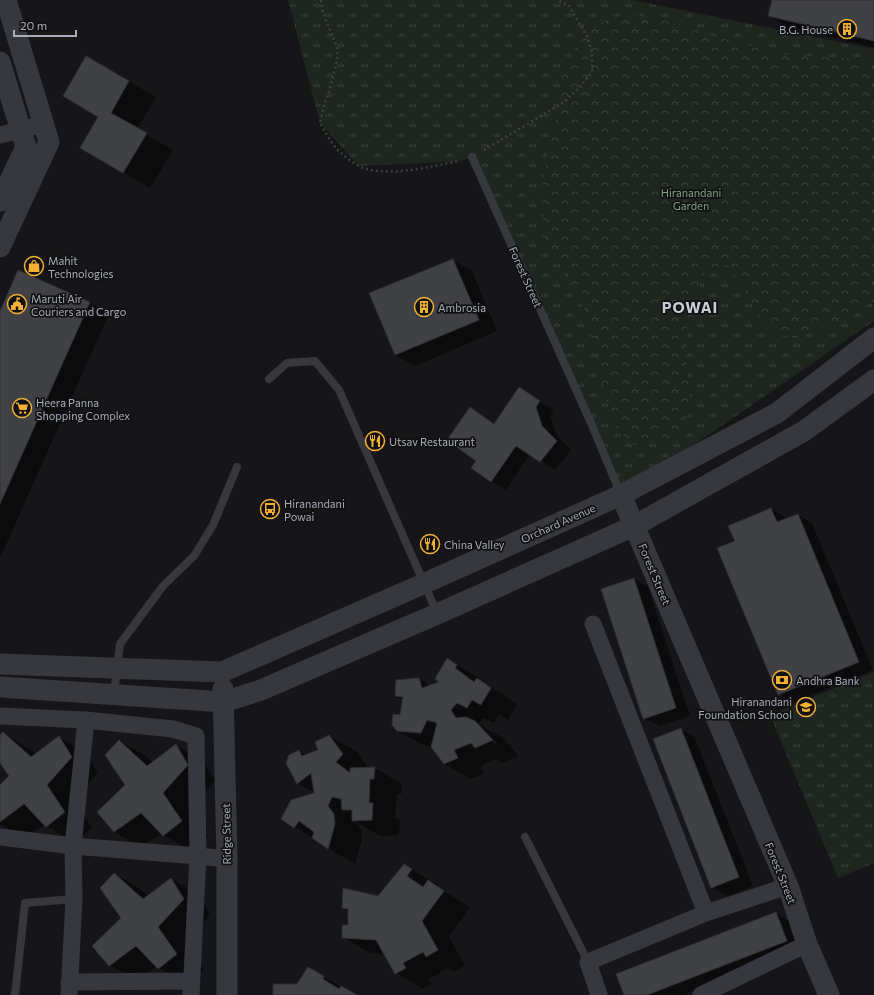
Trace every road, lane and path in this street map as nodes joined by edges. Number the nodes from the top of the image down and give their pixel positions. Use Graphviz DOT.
graph roads {
  1 [pos="321,0"];
  2 [pos="557,0"];
  3 [pos="4,2"];
  4 [pos="0,62"];
  5 [pos="44,124"];
  6 [pos="21,130"];
  7 [pos="0,135"];
  8 [pos="472,157"];
  9 [pos="0,202"];
  10 [pos="0,248"];
  11 [pos="874,338"];
  12 [pos="269,379"];
  13 [pos="874,380"];
  14 [pos="237,467"];
  15 [pos="621,495"];
  16 [pos="634,526"];
  17 [pos="423,584"];
  18 [pos="437,614"];
  19 [pos="594,624"];
  20 [pos="0,664"];
  21 [pos="117,668"];
  22 [pos="222,672"];
  23 [pos="0,687"];
  24 [pos="114,694"];
  25 [pos="224,702"];
  26 [pos="0,716"];
  27 [pos="86,720"];
  28 [pos="525,837"];
  29 [pos="0,838"];
  30 [pos="73,846"];
  31 [pos="198,856"];
  32 [pos="227,859"];
  33 [pos="788,886"];
  34 [pos="74,899"];
  35 [pos="706,913"];
  36 [pos="807,944"];
  37 [pos="588,962"];
  38 [pos="69,988"];
  39 [pos="191,988"];
  40 [pos="15,995"];
  41 [pos="227,995"];
  42 [pos="599,995"];
  43 [pos="701,995"];
  44 [pos="828,995"];
  1 -- 8 [label="path"];
  2 -- 8 [label="path"];
  3 -- 5 [label="street"];
  4 -- 6 [label="street"];
  5 -- 6 [label="street"];
  5 -- 10 [label="street"];
  6 -- 7 [label="street"];
  6 -- 9 [label="street"];
  8 -- 15 [label="lane, Forest Street"];
  11 -- 15 [label="street, Orchard Avenue"];
  12 -- 17 [label="lane"];
  13 -- 16 [label="street"];
  14 -- 21 [label="lane"];
  15 -- 16 [label="street, Forest Street"];
  15 -- 17 [label="street, Orchard Avenue"];
  16 -- 18 [label="street"];
  16 -- 33 [label="street, Forest Street"];
  17 -- 18 [label="lane"];
  17 -- 22 [label="street, Orchard Avenue"];
  18 -- 25 [label="street"];
  19 -- 35 [label="street"];
  20 -- 21 [label="street"];
  21 -- 22 [label="street"];
  21 -- 24 [label="lane"];
  22 -- 25 [label="street, Ridge Street"];
  23 -- 24 [label="street"];
  24 -- 25 [label="street"];
  25 -- 32 [label="street, Ridge Street"];
  26 -- 27 [label="street"];
  27 -- 30 [label="street"];
  27 -- 31 [label="street"];
  28 -- 37 [label="lane"];
  29 -- 30 [label="street"];
  30 -- 31 [label="street"];
  30 -- 34 [label="street"];
  31 -- 32 [label="street"];
  31 -- 39 [label="street"];
  32 -- 41 [label="street, Ridge Street"];
  33 -- 35 [label="street"];
  33 -- 36 [label="street, Forest Street"];
  34 -- 38 [label="street"];
  34 -- 40 [label="lane"];
  35 -- 37 [label="street"];
  36 -- 43 [label="street"];
  36 -- 44 [label="street, Forest Street"];
  37 -- 42 [label="street"];
  38 -- 39 [label="street"];
}
